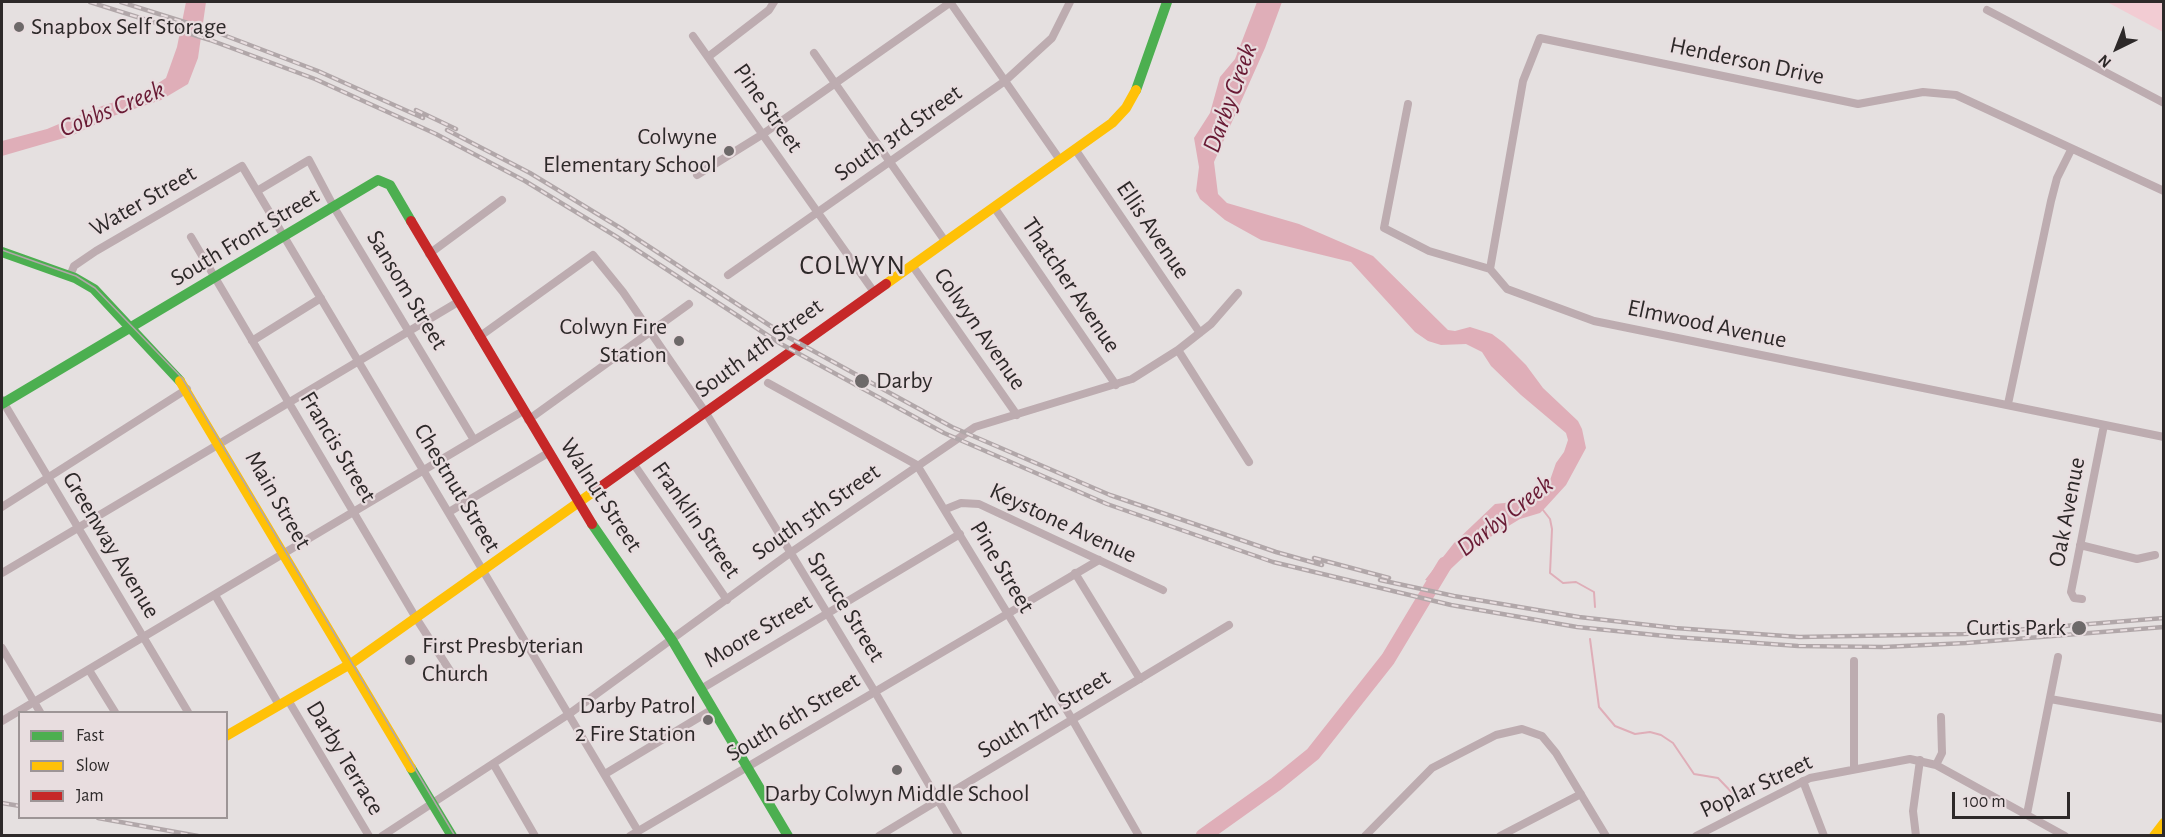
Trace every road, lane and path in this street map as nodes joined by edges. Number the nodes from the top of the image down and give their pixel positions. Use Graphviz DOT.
graph roads {
  1 [pos="774,2"];
  2 [pos="951,2"];
  3 [pos="1070,2"];
  4 [pos="1167,2"];
  5 [pos="1988,10"];
  6 [pos="693,36"];
  7 [pos="814,53"];
  8 [pos="708,57"];
  9 [pos="1005,81"];
  10 [pos="835,83"];
  11 [pos="2163,103"];
  12 [pos="1408,104"];
  13 [pos="763,134"];
  14 [pos="1075,149"];
  15 [pos="2071,150"];
  16 [pos="1060,160"];
  17 [pos="890,162"];
  18 [pos="242,166"];
  19 [pos="698,175"];
  20 [pos="378,180"];
  21 [pos="257,191"];
  22 [pos="2163,191"];
  23 [pos="502,200"];
  24 [pos="994,207"];
  25 [pos="334,208"];
  26 [pos="819,213"];
  27 [pos="284,236"];
  28 [pos="191,237"];
  29 [pos="945,241"];
  30 [pos="2,252"];
  31 [pos="429,254"];
  32 [pos="912,265"];
  33 [pos="1490,269"];
  34 [pos="728,275"];
  35 [pos="70,276"];
  36 [pos="215,279"];
  37 [pos="874,292"];
  38 [pos="1238,293"];
  39 [pos="321,298"];
  40 [pos="458,302"];
  41 [pos="689,304"];
  42 [pos="132,327"];
  43 [pos="410,332"];
  44 [pos="650,332"];
  45 [pos="1200,333"];
  46 [pos="479,337"];
  47 [pos="252,341"];
  48 [pos="1178,350"];
  49 [pos="360,363"];
  50 [pos="768,383"];
  51 [pos="1116,385"];
  52 [pos="187,389"];
  53 [pos="2,402"];
  54 [pos="288,403"];
  55 [pos="2008,404"];
  56 [pos="706,413"];
  57 [pos="525,415"];
  58 [pos="1017,415"];
  59 [pos="2104,425"];
  60 [pos="2163,437"];
  61 [pos="474,440"];
  62 [pos="220,444"];
  63 [pos="548,453"];
  64 [pos="1250,462"];
  65 [pos="633,463"];
  66 [pos="917,465"];
  67 [pos="424,470"];
  68 [pos="49,479"];
  69 [pos="578,503"];
  70 [pos="2,507"];
  71 [pos="945,509"];
  72 [pos="354,512"];
  73 [pos="448,512"];
  74 [pos="78,528"];
  75 [pos="960,534"];
  76 [pos="2080,545"];
  77 [pos="790,553"];
  78 [pos="285,554"];
  79 [pos="2155,555"];
  80 [pos="1099,560"];
  81 [pos="483,570"];
  82 [pos="2,573"];
  83 [pos="1074,573"];
  84 [pos="1162,590"];
  85 [pos="214,596"];
  86 [pos="2082,599"];
  87 [pos="727,600"];
  88 [pos="826,613"];
  89 [pos="1006,613"];
  90 [pos="416,618"];
  91 [pos="1229,625"];
  92 [pos="143,638"];
  93 [pos="672,640"];
  94 [pos="2,648"];
  95 [pos="2058,657"];
  96 [pos="1854,661"];
  97 [pos="349,664"];
  98 [pos="89,670"];
  99 [pos="454,677"];
  100 [pos="1140,679"];
  101 [pos="701,689"];
  102 [pos="875,692"];
  103 [pos="2050,699"];
  104 [pos="34,702"];
  105 [pos="284,703"];
  106 [pos="713,709"];
  107 [pos="20,711"];
  108 [pos="39,711"];
  109 [pos="114,711"];
  110 [pos="187,711"];
  111 [pos="18,712"];
  112 [pos="569,714"];
  113 [pos="1941,717"];
  114 [pos="1072,719"];
  115 [pos="2163,719"];
  116 [pos="2,722"];
  117 [pos="228,735"];
  118 [pos="1920,760"];
  119 [pos="494,765"];
  120 [pos="1936,765"];
  121 [pos="747,767"];
  122 [pos="1854,769"];
  123 [pos="605,774"];
  124 [pos="1803,781"];
  125 [pos="1581,794"];
  126 [pos="937,800"];
  127 [pos="434,804"];
  128 [pos="2027,814"];
  129 [pos="2163,823"];
  130 [pos="1715,826"];
  131 [pos="634,833"];
  132 [pos="369,836"];
  133 [pos="382,836"];
  134 [pos="452,836"];
  135 [pos="535,836"];
  136 [pos="788,836"];
  137 [pos="879,836"];
  138 [pos="958,836"];
  139 [pos="1139,836"];
  140 [pos="1365,836"];
  141 [pos="1500,836"];
  142 [pos="1606,836"];
  143 [pos="1696,836"];
  144 [pos="1719,836"];
  145 [pos="1824,836"];
  146 [pos="1916,836"];
  147 [pos="2065,836"];
  148 [pos="2154,836"];
  1 -- 8 [label="street"];
  2 -- 9 [label="street"];
  2 -- 10 [label="street"];
  3 -- 9 [label="street, South 3rd Street"];
  4 -- 14 [label="street, South 4th Street"];
  5 -- 11 [label="street"];
  6 -- 8 [label="street, Pine Street"];
  7 -- 10 [label="street, Colwyn Avenue"];
  8 -- 13 [label="street, Pine Street"];
  9 -- 16 [label="street"];
  9 -- 17 [label="street, South 3rd Street"];
  10 -- 13 [label="street"];
  10 -- 17 [label="street, Colwyn Avenue"];
  12 -- 33 [label="street, Elmwood Avenue"];
  13 -- 19 [label="street"];
  13 -- 26 [label="street, Pine Street"];
  14 -- 16 [label="street, South 4th Street"];
  14 -- 45 [label="street, Ellis Avenue"];
  15 -- 22 [label="street, Henderson Drive"];
  15 -- 33 [label="street, Henderson Drive"];
  15 -- 55 [label="street"];
  16 -- 24 [label="street, South 4th Street"];
  17 -- 26 [label="street, South 3rd Street"];
  17 -- 29 [label="street, Colwyn Avenue"];
  18 -- 21 [label="street, Chestnut Street"];
  18 -- 35 [label="street, Water Street"];
  20 -- 25 [label="street, South Front Street"];
  20 -- 31 [label="street, Walnut Street"];
  21 -- 25 [label="street, Sansom Street"];
  21 -- 27 [label="street, Chestnut Street"];
  23 -- 31 [label="street"];
  24 -- 29 [label="street, South 4th Street"];
  24 -- 51 [label="street, Thatcher Avenue"];
  25 -- 27 [label="street, South Front Street"];
  25 -- 43 [label="street, Sansom Street"];
  26 -- 34 [label="street, South 3rd Street"];
  26 -- 37 [label="street, Pine Street"];
  27 -- 36 [label="street, South Front Street"];
  27 -- 39 [label="street, Chestnut Street"];
  28 -- 36 [label="street, Francis Street"];
  29 -- 32 [label="street, South 4th Street"];
  30 -- 35 [label="street, Main Street"];
  31 -- 40 [label="street, Walnut Street"];
  32 -- 37 [label="street, South 4th Street"];
  32 -- 58 [label="street, Colwyn Avenue"];
  33 -- 55 [label="street, Elmwood Avenue"];
  35 -- 42 [label="street, Main Street"];
  36 -- 42 [label="street, South Front Street"];
  36 -- 47 [label="street, Francis Street"];
  37 -- 56 [label="street, South 4th Street"];
  38 -- 45 [label="street, South 5th Street"];
  39 -- 47 [label="street"];
  39 -- 49 [label="street, Chestnut Street"];
  40 -- 43 [label="street"];
  40 -- 46 [label="street, Walnut Street"];
  41 -- 44 [label="street"];
  42 -- 52 [label="street, Main Street"];
  42 -- 53 [label="street, South Front Street"];
  43 -- 49 [label="street"];
  43 -- 61 [label="street, Sansom Street"];
  44 -- 46 [label="street, Spruce Street"];
  44 -- 56 [label="street, Spruce Street"];
  44 -- 57 [label="street"];
  45 -- 48 [label="street, South 5th Street"];
  46 -- 57 [label="street, Walnut Street"];
  47 -- 54 [label="street, Francis Street"];
  48 -- 51 [label="street, South 5th Street"];
  48 -- 64 [label="street"];
  49 -- 54 [label="street"];
  49 -- 67 [label="street, Chestnut Street"];
  50 -- 66 [label="street, Pine Street"];
  51 -- 58 [label="street, South 5th Street"];
  52 -- 62 [label="street, Main Street"];
  52 -- 68 [label="street"];
  53 -- 68 [label="street, Greenway Avenue"];
  54 -- 62 [label="street"];
  54 -- 72 [label="street, Francis Street"];
  55 -- 59 [label="street, Elmwood Avenue"];
  56 -- 65 [label="street, South 4th Street"];
  56 -- 77 [label="street, Spruce Street"];
  57 -- 61 [label="street"];
  57 -- 63 [label="street, Walnut Street"];
  58 -- 66 [label="street, South 5th Street"];
  59 -- 60 [label="street, Elmwood Avenue"];
  59 -- 76 [label="street, Oak Avenue"];
  61 -- 67 [label="street"];
  62 -- 74 [label="street"];
  62 -- 78 [label="street, Main Street"];
  63 -- 69 [label="street, Walnut Street"];
  63 -- 73 [label="street"];
  65 -- 69 [label="street, South 4th Street"];
  65 -- 87 [label="street, Franklin Street"];
  66 -- 71 [label="street, Pine Street"];
  66 -- 77 [label="street, South 5th Street"];
  67 -- 72 [label="street"];
  67 -- 73 [label="street, Chestnut Street"];
  68 -- 70 [label="street"];
  68 -- 74 [label="street, Greenway Avenue"];
  69 -- 81 [label="street, South 4th Street"];
  69 -- 93 [label="street, Walnut Street"];
  71 -- 75 [label="street, Pine Street"];
  71 -- 80 [label="street, Keystone Avenue"];
  72 -- 78 [label="street"];
  72 -- 90 [label="street, Francis Street"];
  73 -- 81 [label="street, Chestnut Street"];
  74 -- 82 [label="street"];
  74 -- 92 [label="street, Greenway Avenue"];
  75 -- 88 [label="street, Moore Street"];
  75 -- 89 [label="street, Pine Street"];
  76 -- 79 [label="street"];
  76 -- 86 [label="street, Oak Avenue"];
  77 -- 87 [label="street, South 5th Street"];
  77 -- 88 [label="street, Spruce Street"];
  78 -- 85 [label="street"];
  78 -- 97 [label="street, Main Street"];
  80 -- 83 [label="street, South 6th Street"];
  80 -- 84 [label="street, Keystone Avenue"];
  81 -- 90 [label="street, South 4th Street"];
  81 -- 112 [label="street, Chestnut Street"];
  83 -- 89 [label="street, South 6th Street"];
  83 -- 100 [label="street"];
  85 -- 92 [label="street"];
  85 -- 105 [label="street, Darby Terrace"];
  87 -- 93 [label="street, South 5th Street"];
  88 -- 101 [label="street, Moore Street"];
  88 -- 102 [label="street, Spruce Street"];
  89 -- 102 [label="street, South 6th Street"];
  89 -- 114 [label="street, Pine Street"];
  90 -- 97 [label="street, South 4th Street"];
  90 -- 99 [label="street, Francis Street"];
  91 -- 100 [label="street, South 7th Street"];
  92 -- 98 [label="street"];
  92 -- 110 [label="street, Greenway Avenue"];
  93 -- 101 [label="street, Walnut Street"];
  93 -- 112 [label="street, South 5th Street"];
  94 -- 104 [label="street"];
  95 -- 103 [label="street"];
  96 -- 122 [label="street"];
  97 -- 105 [label="street, South 4th Street"];
  97 -- 127 [label="street, Main Street"];
  98 -- 104 [label="street"];
  98 -- 109 [label="street"];
  100 -- 114 [label="street, South 7th Street"];
  101 -- 106 [label="street, Walnut Street"];
  102 -- 121 [label="street, South 6th Street"];
  102 -- 126 [label="street, Spruce Street"];
  103 -- 115 [label="street"];
  103 -- 128 [label="street"];
  104 -- 107 [label="street"];
  104 -- 108 [label="street"];
  105 -- 117 [label="street, South 4th Street"];
  105 -- 132 [label="street, Darby Terrace"];
  106 -- 121 [label="street, Walnut Street"];
  106 -- 123 [label="street, Moore Street"];
  111 -- 116 [label="street"];
  112 -- 119 [label="street, South 5th Street"];
  112 -- 123 [label="street, Chestnut Street"];
  113 -- 120 [label="street"];
  114 -- 126 [label="street, South 7th Street"];
  114 -- 139 [label="street, Pine Street"];
  118 -- 120 [label="street, Poplar Street"];
  118 -- 122 [label="street, Poplar Street"];
  118 -- 146 [label="street"];
  119 -- 127 [label="street, South 5th Street"];
  119 -- 135 [label="street"];
  120 -- 128 [label="street, Poplar Street"];
  121 -- 131 [label="street, South 6th Street"];
  121 -- 136 [label="street, Walnut Street"];
  122 -- 124 [label="street, Poplar Street"];
  123 -- 131 [label="street, Chestnut Street"];
  124 -- 130 [label="street, Poplar Street"];
  124 -- 145 [label="street"];
  125 -- 140 [label="street"];
  125 -- 141 [label="street"];
  125 -- 142 [label="street"];
  126 -- 137 [label="street, South 7th Street"];
  126 -- 138 [label="street, Spruce Street"];
  127 -- 133 [label="street, South 5th Street"];
  127 -- 134 [label="street, Main Street"];
  128 -- 147 [label="street, Poplar Street"];
  129 -- 148 [label="street"];
  130 -- 143 [label="street, Poplar Street"];
  130 -- 144 [label="street"];
}
